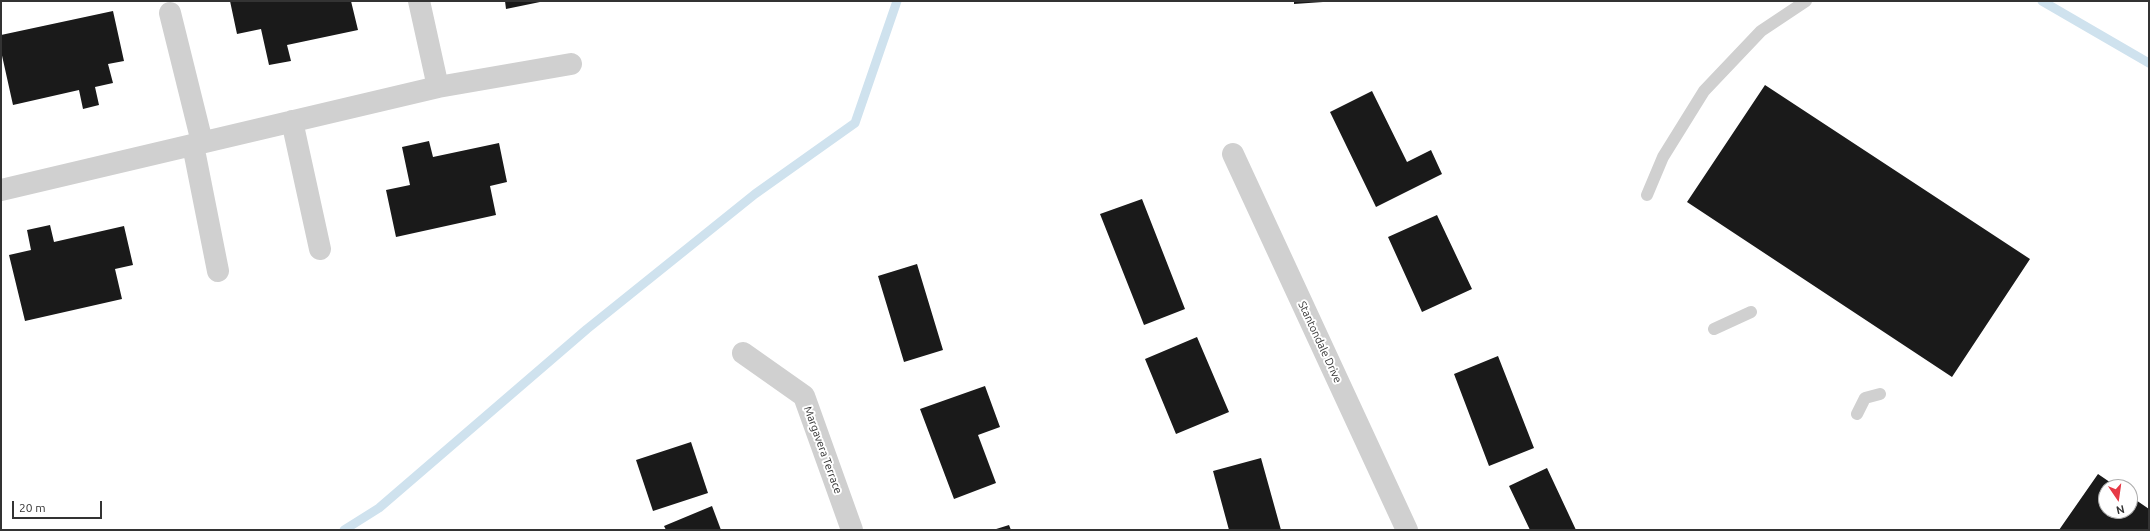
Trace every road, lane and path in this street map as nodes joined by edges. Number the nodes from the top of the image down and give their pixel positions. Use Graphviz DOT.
graph roads {
  1 [pos="419,1"];
  2 [pos="1806,1"];
  3 [pos="170,13"];
  4 [pos="571,64"];
  5 [pos="438,87"];
  6 [pos="292,121"];
  7 [pos="198,144"];
  8 [pos="1233,154"];
  9 [pos="1,190"];
  10 [pos="1647,195"];
  11 [pos="320,249"];
  12 [pos="218,271"];
  13 [pos="1751,312"];
  14 [pos="1714,329"];
  15 [pos="743,353"];
  16 [pos="1880,394"];
  17 [pos="1857,414"];
  18 [pos="852,530"];
  19 [pos="1407,530"];
  1 -- 5 [label="street"];
  2 -- 10 [label="lane"];
  3 -- 7 [label="street"];
  4 -- 5 [label="street"];
  5 -- 6 [label="street"];
  6 -- 7 [label="street"];
  6 -- 11 [label="street"];
  7 -- 9 [label="street"];
  7 -- 12 [label="street"];
  8 -- 19 [label="street, Stantondale Drive"];
  13 -- 14 [label="lane"];
  15 -- 18 [label="street, Margavera Terrace"];
  16 -- 17 [label="lane"];
}
